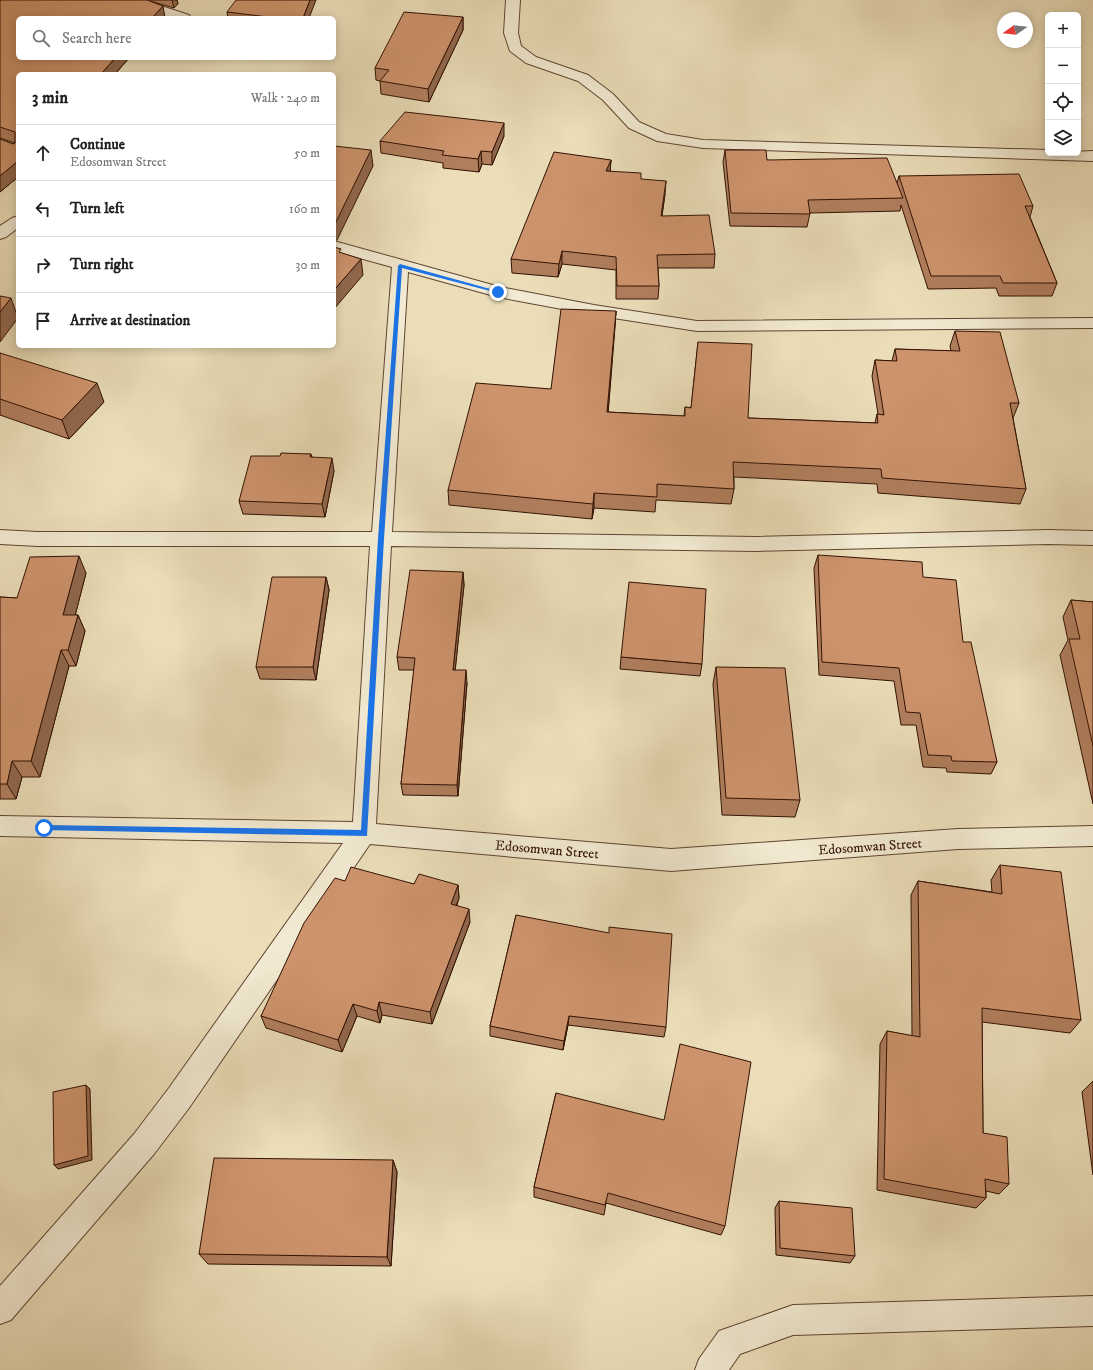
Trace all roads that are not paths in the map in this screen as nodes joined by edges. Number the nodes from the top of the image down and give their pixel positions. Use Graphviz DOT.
graph roads {
  1 [pos="114,0"];
  2 [pos="513,0"];
  3 [pos="178,16"];
  4 [pos="1093,156"];
  5 [pos="16,222"];
  6 [pos="0,234"];
  7 [pos="336,247"];
  8 [pos="400,266"];
  9 [pos="1093,323"];
  10 [pos="0,537"];
  11 [pos="1093,538"];
  12 [pos="381,539"];
  13 [pos="0,826"];
  14 [pos="364,834"];
  15 [pos="1093,836"];
  16 [pos="0,1309"];
  17 [pos="1093,1311"];
  18 [pos="710,1370"];
  1 -- 3 [label="street"];
  2 -- 4 [label="street"];
  5 -- 6 [label="street"];
  7 -- 8 [label="street"];
  8 -- 9 [label="street"];
  8 -- 12 [label="street"];
  10 -- 12 [label="street"];
  11 -- 12 [label="street"];
  12 -- 14 [label="street"];
  13 -- 14 [label="street, Edosomwan Street"];
  14 -- 15 [label="street, Edosomwan Street"];
  14 -- 16 [label="street"];
  17 -- 18 [label="street"];
}
